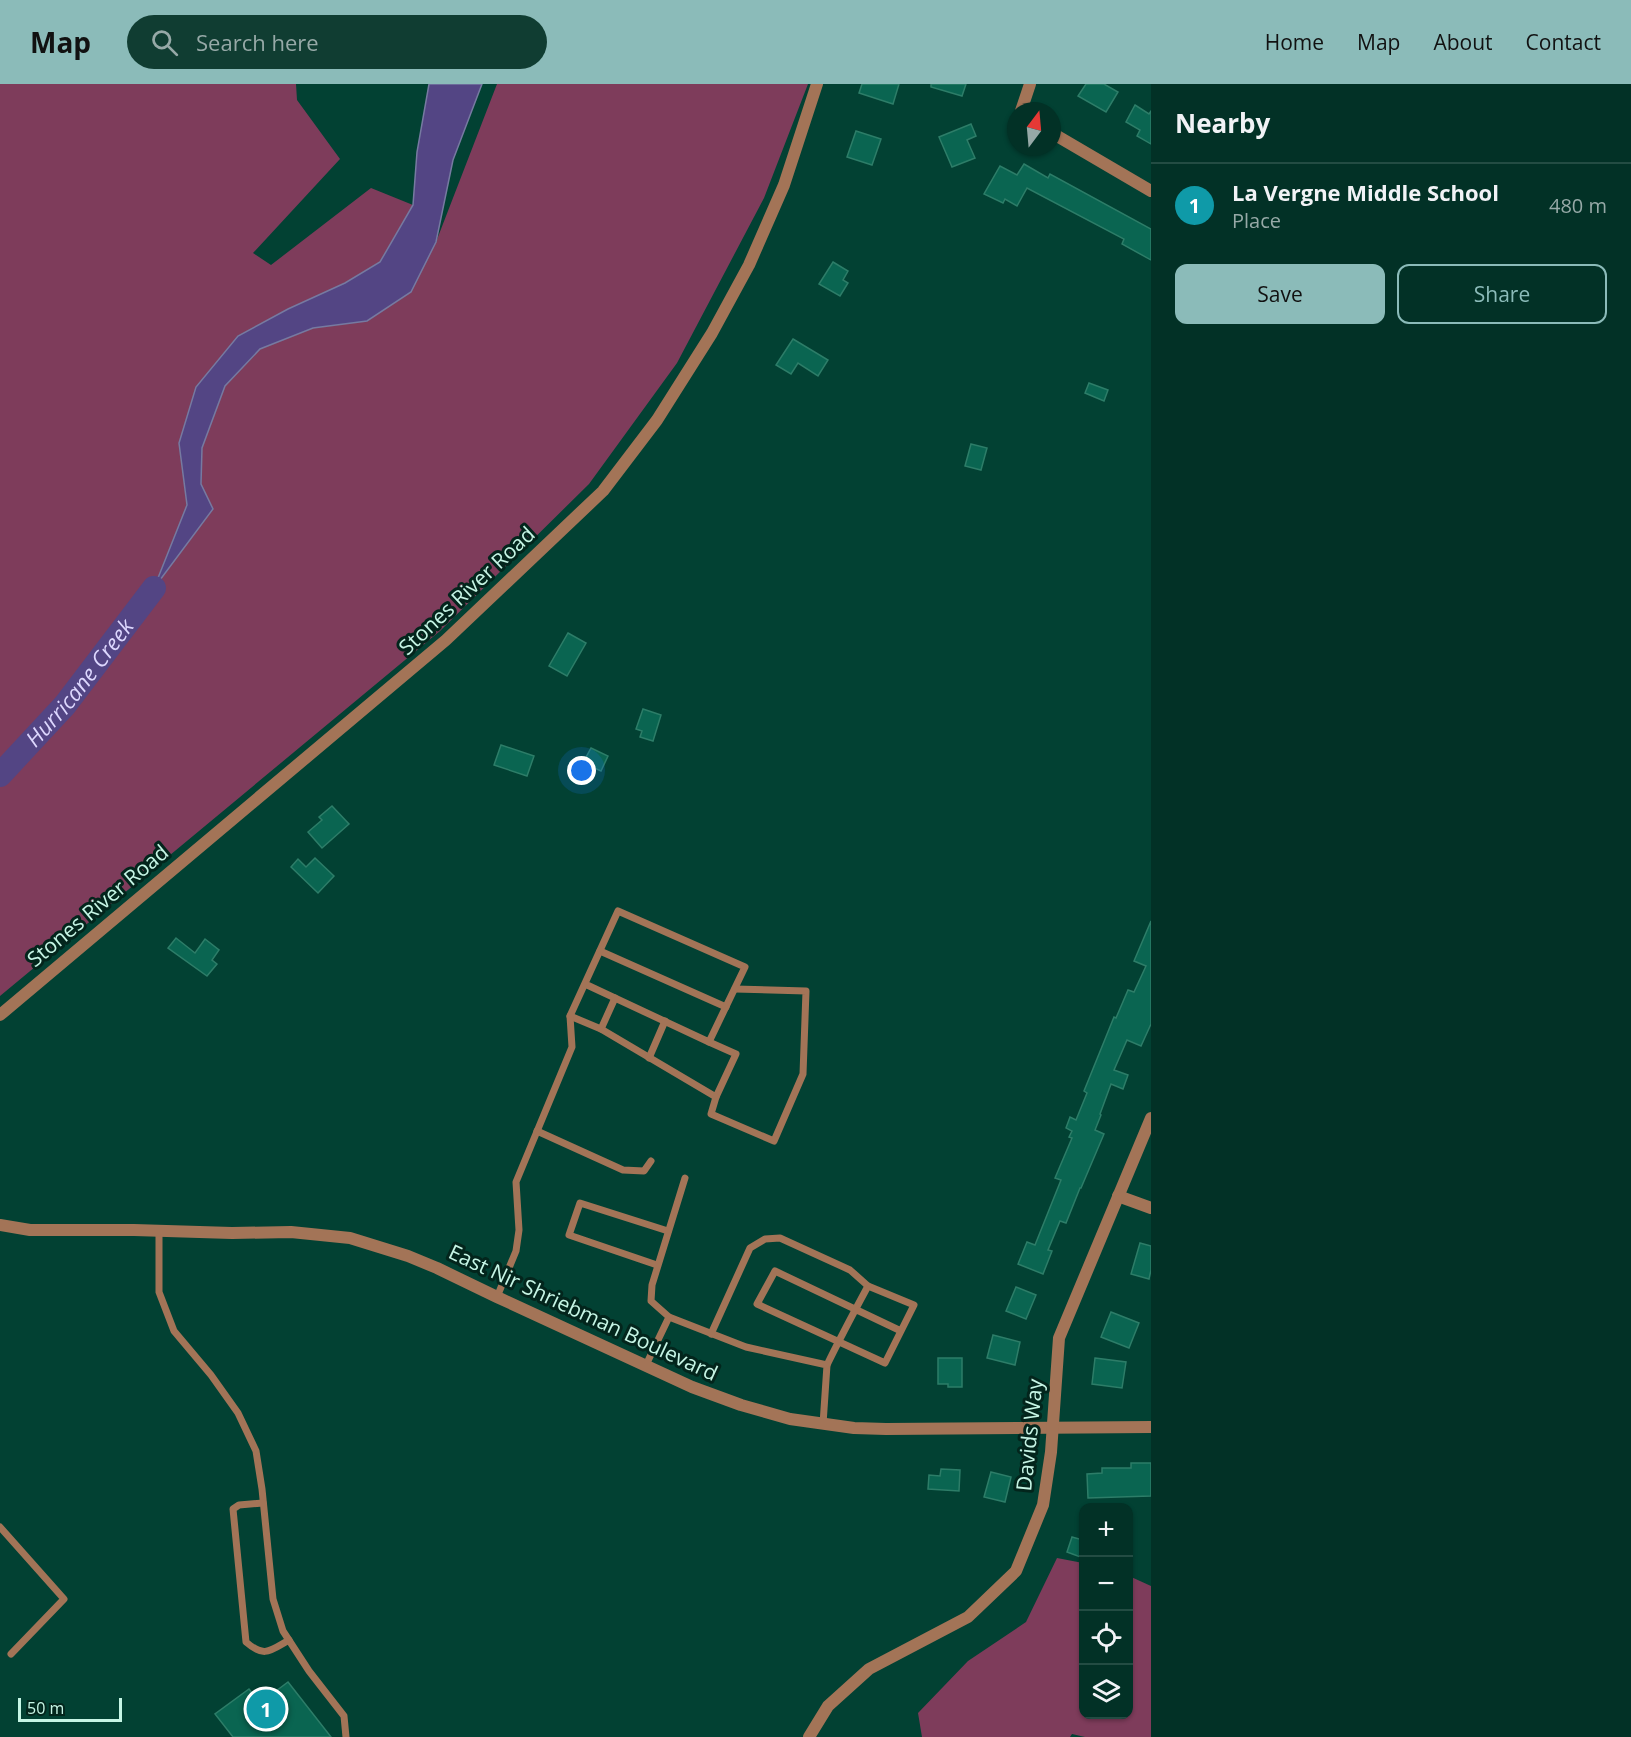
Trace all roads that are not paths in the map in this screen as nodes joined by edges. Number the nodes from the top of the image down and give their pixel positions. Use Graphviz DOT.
graph roads {
  1 [pos="818,84"];
  2 [pos="1030,84"];
  3 [pos="1024,102"];
  4 [pos="1061,138"];
  5 [pos="1151,191"];
  6 [pos="600,951"];
  7 [pos="585,984"];
  8 [pos="735,989"];
  9 [pos="615,998"];
  10 [pos="726,1007"];
  11 [pos="0,1015"];
  12 [pos="570,1016"];
  13 [pos="665,1021"];
  14 [pos="601,1029"];
  15 [pos="710,1042"];
  16 [pos="649,1058"];
  17 [pos="716,1097"];
  18 [pos="1151,1118"];
  19 [pos="537,1131"];
  20 [pos="651,1161"];
  21 [pos="685,1178"];
  22 [pos="1118,1196"];
  23 [pos="1151,1208"];
  24 [pos="0,1225"];
  25 [pos="159,1230"];
  26 [pos="668,1231"];
  27 [pos="657,1265"];
  28 [pos="868,1286"];
  29 [pos="497,1297"];
  30 [pos="856,1309"];
  31 [pos="669,1317"];
  32 [pos="901,1331"];
  33 [pos="711,1334"];
  34 [pos="839,1341"];
  35 [pos="646,1365"];
  36 [pos="827,1365"];
  37 [pos="823,1424"];
  38 [pos="1151,1427"];
  39 [pos="1052,1428"];
  40 [pos="263,1503"];
  41 [pos="0,1527"];
  42 [pos="289,1640"];
  43 [pos="11,1654"];
  44 [pos="346,1737"];
  45 [pos="809,1737"];
  1 -- 11 [label="street, Stones River Road"];
  2 -- 3 [label="street"];
  4 -- 5 [label="street"];
  6 -- 7 [label="lane"];
  6 -- 8 [label="lane"];
  6 -- 10 [label="lane"];
  7 -- 9 [label="lane"];
  7 -- 12 [label="lane"];
  8 -- 10 [label="lane"];
  8 -- 17 [label="lane"];
  9 -- 13 [label="lane"];
  9 -- 14 [label="lane"];
  10 -- 15 [label="lane"];
  12 -- 14 [label="lane"];
  12 -- 19 [label="lane"];
  13 -- 15 [label="lane"];
  13 -- 16 [label="lane"];
  14 -- 16 [label="lane"];
  15 -- 17 [label="lane"];
  16 -- 17 [label="lane"];
  18 -- 22 [label="street, Davids Way"];
  19 -- 20 [label="lane"];
  19 -- 29 [label="lane"];
  21 -- 26 [label="lane"];
  22 -- 23 [label="street"];
  22 -- 39 [label="street, Davids Way"];
  24 -- 25 [label="street, East Nir Shriebman Boulevard"];
  25 -- 29 [label="street, East Nir Shriebman Boulevard"];
  25 -- 40 [label="lane"];
  26 -- 27 [label="lane"];
  26 -- 27 [label="lane"];
  27 -- 31 [label="lane"];
  28 -- 30 [label="lane"];
  28 -- 32 [label="lane"];
  28 -- 33 [label="lane"];
  29 -- 35 [label="street, East Nir Shriebman Boulevard"];
  30 -- 32 [label="lane"];
  30 -- 34 [label="lane"];
  30 -- 34 [label="lane"];
  31 -- 33 [label="lane"];
  31 -- 35 [label="lane"];
  32 -- 34 [label="lane"];
  33 -- 36 [label="lane"];
  34 -- 36 [label="lane"];
  35 -- 37 [label="street, East Nir Shriebman Boulevard"];
  36 -- 37 [label="lane"];
  37 -- 39 [label="street, East Nir Shriebman Boulevard"];
  38 -- 39 [label="street, East Nir Shriebman Boulevard"];
  39 -- 45 [label="street, Davids Way"];
  40 -- 42 [label="lane"];
  40 -- 42 [label="lane"];
  41 -- 43 [label="lane"];
  42 -- 44 [label="lane"];
}
